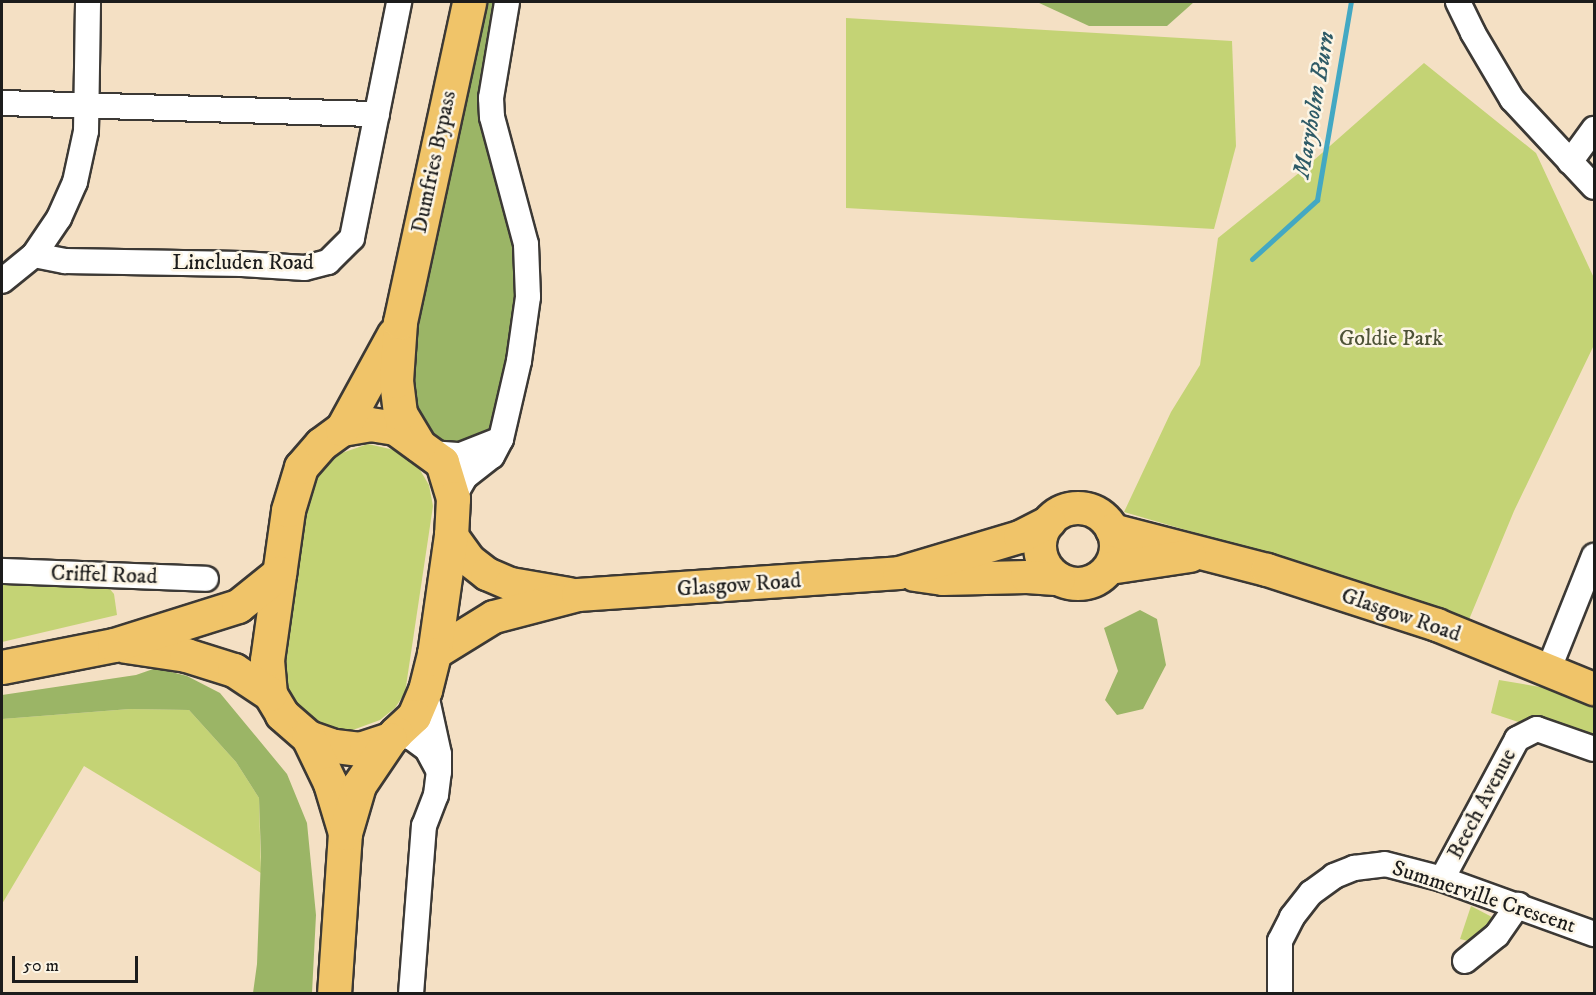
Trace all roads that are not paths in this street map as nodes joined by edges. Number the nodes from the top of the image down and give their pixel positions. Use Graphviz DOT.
graph roads {
  1 [pos="88,2"];
  2 [pos="399,2"];
  3 [pos="469,2"];
  4 [pos="507,2"];
  5 [pos="1458,2"];
  6 [pos="2,103"];
  7 [pos="87,106"];
  8 [pos="377,114"];
  9 [pos="1594,129"];
  10 [pos="1570,162"];
  11 [pos="1594,187"];
  12 [pos="34,255"];
  13 [pos="2,281"];
  14 [pos="400,322"];
  15 [pos="342,429"];
  16 [pos="501,439"];
  17 [pos="424,449"];
  18 [pos="453,498"];
  19 [pos="1049,522"];
  20 [pos="1112,530"];
  21 [pos="452,535"];
  22 [pos="1203,555"];
  23 [pos="1594,556"];
  24 [pos="1110,568"];
  25 [pos="2,571"];
  26 [pos="279,573"];
  27 [pos="899,573"];
  28 [pos="206,579"];
  29 [pos="1059,579"];
  30 [pos="578,596"];
  31 [pos="114,645"];
  32 [pos="434,654"];
  33 [pos="2,667"];
  34 [pos="1548,671"];
  35 [pos="1594,689"];
  36 [pos="425,690"];
  37 [pos="270,694"];
  38 [pos="393,736"];
  39 [pos="308,737"];
  40 [pos="1594,749"];
  41 [pos="439,772"];
  42 [pos="345,834"];
  43 [pos="1442,879"];
  44 [pos="1518,905"];
  45 [pos="1594,934"];
  46 [pos="1465,961"];
  47 [pos="334,993"];
  48 [pos="411,993"];
  49 [pos="1280,993"];
  1 -- 7 [label="street"];
  2 -- 8 [label="street, Lincluden Road"];
  3 -- 14 [label="highway, Dumfries Bypass"];
  4 -- 16 [label="street"];
  5 -- 10 [label="street"];
  6 -- 7 [label="street"];
  7 -- 8 [label="street"];
  7 -- 12 [label="street"];
  8 -- 12 [label="street, Lincluden Road"];
  9 -- 10 [label="street"];
  10 -- 11 [label="street"];
  12 -- 13 [label="street"];
  14 -- 15 [label="highway, Dumfries Bypass"];
  14 -- 17 [label="highway, Dumfries Bypass"];
  15 -- 17 [label="highway"];
  15 -- 26 [label="highway"];
  16 -- 17 [label="street"];
  16 -- 18 [label="street"];
  17 -- 18 [label="highway"];
  18 -- 21 [label="highway"];
  19 -- 20 [label="main road"];
  19 -- 27 [label="main road, Glasgow Road"];
  19 -- 29 [label="main road"];
  20 -- 22 [label="main road, Glasgow Road"];
  20 -- 24 [label="main road"];
  21 -- 30 [label="main road, Glasgow Road"];
  21 -- 32 [label="highway"];
  22 -- 24 [label="main road, Glasgow Road"];
  22 -- 34 [label="main road, Glasgow Road"];
  23 -- 34 [label="street"];
  24 -- 29 [label="main road"];
  25 -- 28 [label="street, Criffel Road"];
  26 -- 31 [label="highway"];
  26 -- 37 [label="highway"];
  27 -- 29 [label="main road, Glasgow Road"];
  27 -- 30 [label="main road, Glasgow Road"];
  30 -- 32 [label="main road, Glasgow Road"];
  31 -- 33 [label="highway"];
  31 -- 37 [label="highway"];
  32 -- 36 [label="highway"];
  34 -- 35 [label="main road, Glasgow Road"];
  36 -- 38 [label="highway"];
  36 -- 41 [label="street"];
  37 -- 39 [label="highway"];
  38 -- 39 [label="highway"];
  38 -- 41 [label="street"];
  38 -- 42 [label="highway"];
  39 -- 42 [label="highway"];
  40 -- 43 [label="street, Beech Avenue"];
  41 -- 48 [label="street"];
  42 -- 47 [label="highway"];
  43 -- 44 [label="street, Summerville Crescent"];
  43 -- 49 [label="street, Summerville Crescent"];
  44 -- 45 [label="street, Summerville Crescent"];
  44 -- 46 [label="street"];
}
